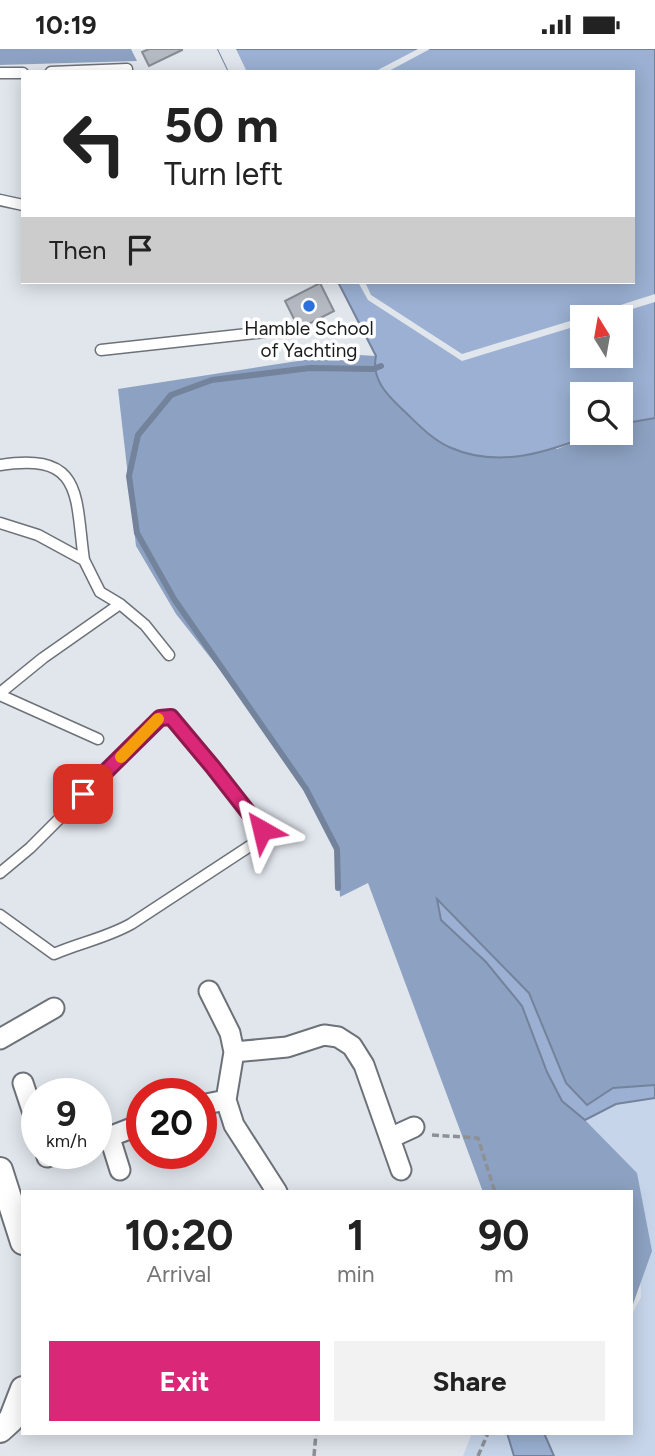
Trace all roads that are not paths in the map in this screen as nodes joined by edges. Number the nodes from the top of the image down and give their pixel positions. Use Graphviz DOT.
graph roads {
  1 [pos="127,69"];
  2 [pos="102,70"];
  3 [pos="0,73"];
  4 [pos="21,73"];
  5 [pos="0,200"];
  6 [pos="21,205"];
  7 [pos="265,332"];
  8 [pos="101,350"];
  9 [pos="0,465"];
  10 [pos="0,523"];
  11 [pos="84,560"];
  12 [pos="120,604"];
  13 [pos="169,655"];
  14 [pos="0,694"];
  15 [pos="98,739"];
  16 [pos="0,873"];
  17 [pos="0,915"];
  18 [pos="209,991"];
  19 [pos="54,1008"];
  20 [pos="0,1039"];
  21 [pos="234,1052"];
  22 [pos="226,1100"];
  23 [pos="217,1102"];
  24 [pos="112,1156"];
  25 [pos="0,1170"];
  26 [pos="120,1170"];
  27 [pos="401,1170"];
  28 [pos="276,1190"];
  29 [pos="21,1236"];
  30 [pos="21,1394"];
  31 [pos="0,1430"];
  1 -- 2 [label="lane"];
  3 -- 4 [label="lane"];
  5 -- 6 [label="lane"];
  7 -- 8 [label="lane"];
  9 -- 11 [label="lane"];
  10 -- 11 [label="lane"];
  11 -- 12 [label="lane"];
  12 -- 13 [label="lane"];
  12 -- 14 [label="lane"];
  14 -- 15 [label="lane"];
  16 -- 17 [label="lane"];
  18 -- 21 [label="street"];
  19 -- 20 [label="street"];
  21 -- 22 [label="street"];
  21 -- 27 [label="street"];
  22 -- 23 [label="street"];
  22 -- 28 [label="street"];
  24 -- 26 [label="street"];
  25 -- 29 [label="street"];
  30 -- 31 [label="street"];
}
